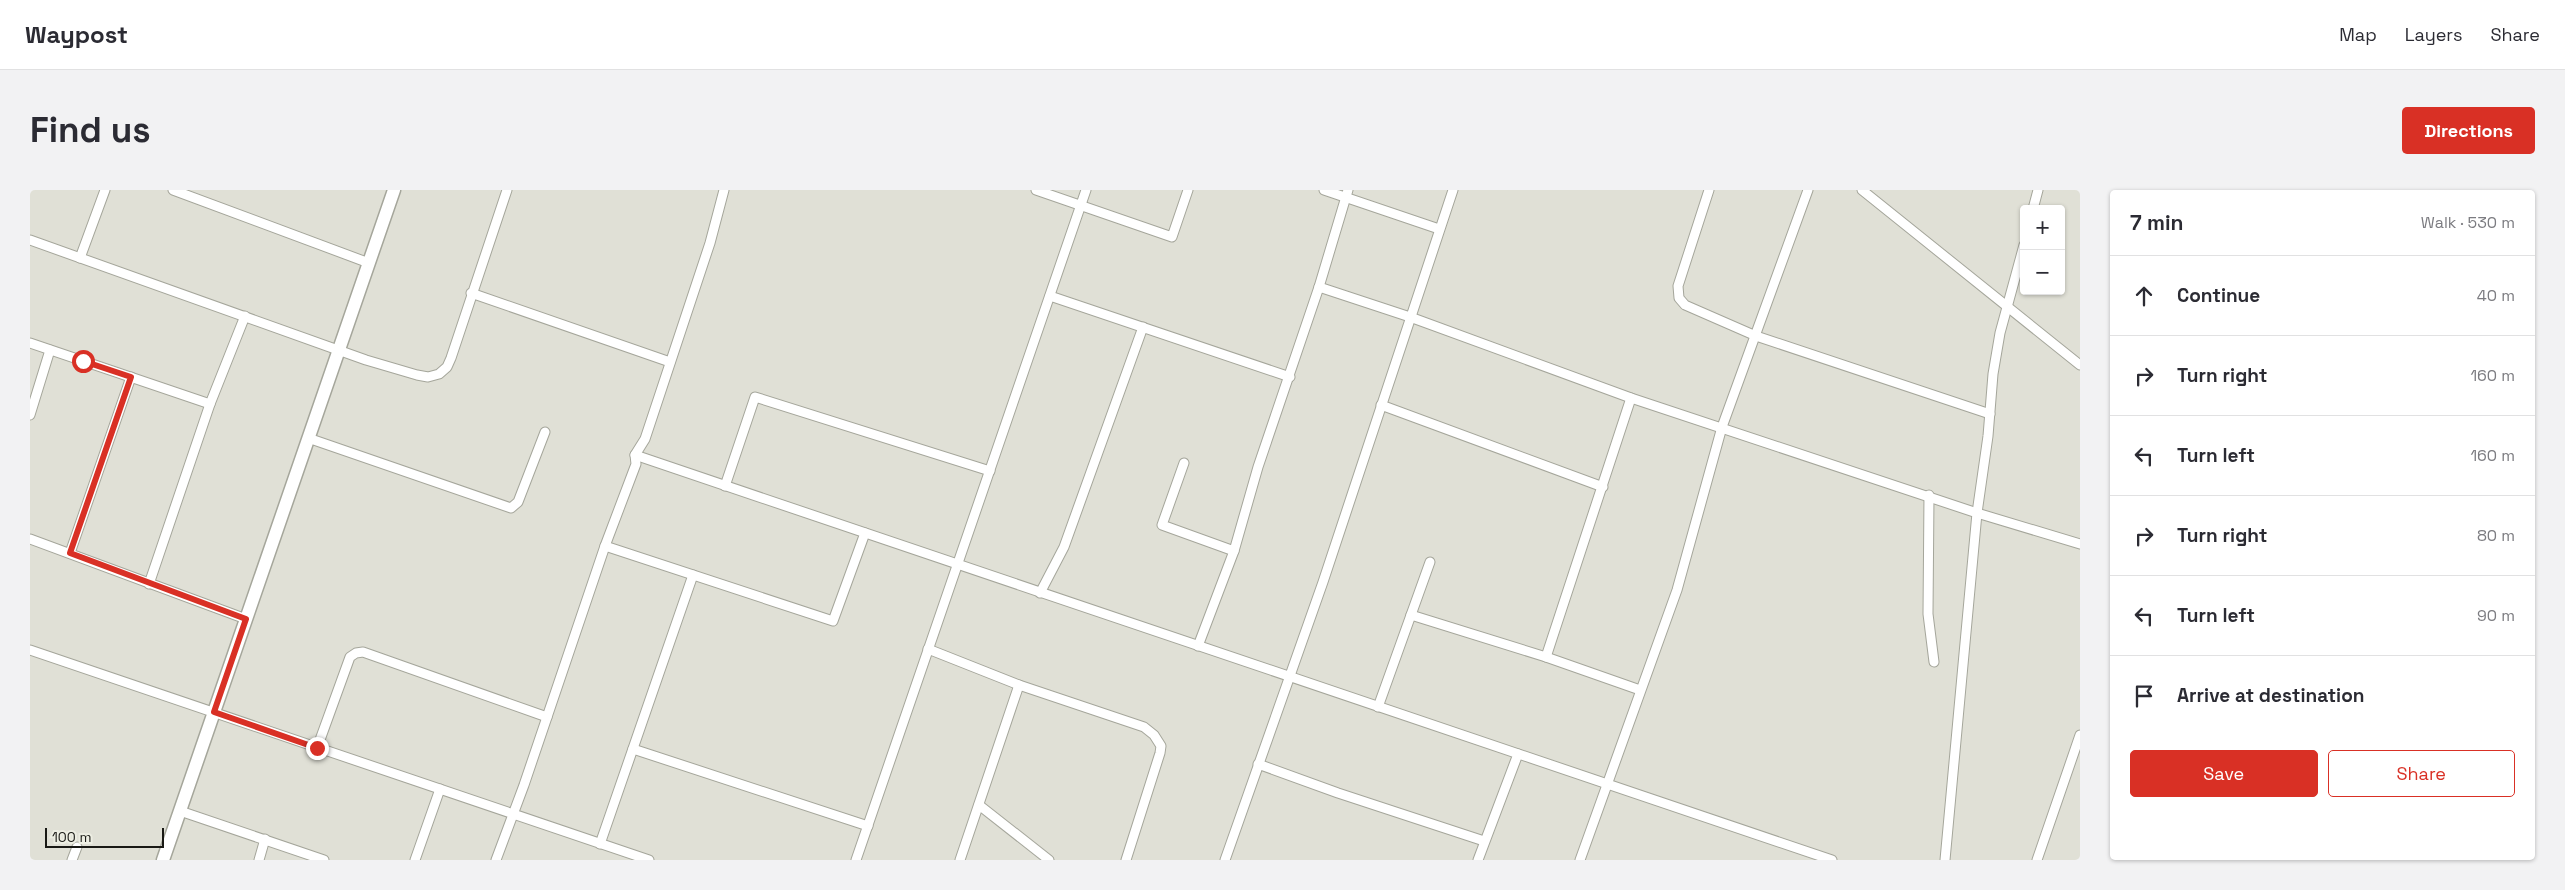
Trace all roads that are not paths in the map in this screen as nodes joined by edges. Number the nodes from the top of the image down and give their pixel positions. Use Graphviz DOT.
graph roads {
  1 [pos="105,190"];
  2 [pos="173,190"];
  3 [pos="394,190"];
  4 [pos="507,190"];
  5 [pos="724,190"];
  6 [pos="1036,190"];
  7 [pos="1086,190"];
  8 [pos="1188,190"];
  9 [pos="1324,190"];
  10 [pos="1453,190"];
  11 [pos="1709,190"];
  12 [pos="1808,190"];
  13 [pos="1862,190"];
  14 [pos="2038,190"];
  15 [pos="1347,194"];
  16 [pos="1081,205"];
  17 [pos="2034,205"];
  18 [pos="1439,229"];
  19 [pos="30,240"];
  20 [pos="2023,250"];
  21 [pos="80,258"];
  22 [pos="369,263"];
  23 [pos="1319,287"];
  24 [pos="471,293"];
  25 [pos="1050,296"];
  26 [pos="2008,309"];
  27 [pos="245,316"];
  28 [pos="1410,317"];
  29 [pos="1143,327"];
  30 [pos="1756,336"];
  31 [pos="30,343"];
  32 [pos="50,350"];
  33 [pos="339,350"];
  34 [pos="670,362"];
  35 [pos="2080,365"];
  36 [pos="131,377"];
  37 [pos="1290,377"];
  38 [pos="1631,398"];
  39 [pos="210,404"];
  40 [pos="1380,405"];
  41 [pos="1990,414"];
  42 [pos="30,415"];
  43 [pos="1722,427"];
  44 [pos="545,432"];
  45 [pos="308,438"];
  46 [pos="635,455"];
  47 [pos="1184,463"];
  48 [pos="990,472"];
  49 [pos="725,486"];
  50 [pos="1602,487"];
  51 [pos="1929,495"];
  52 [pos="1977,513"];
  53 [pos="865,533"];
  54 [pos="30,540"];
  55 [pos="2080,544"];
  56 [pos="605,546"];
  57 [pos="1234,551"];
  58 [pos="70,553"];
  59 [pos="1430,562"];
  60 [pos="958,564"];
  61 [pos="693,575"];
  62 [pos="149,584"];
  63 [pos="1040,593"];
  64 [pos="1411,616"];
  65 [pos="246,619"];
  66 [pos="1198,646"];
  67 [pos="30,650"];
  68 [pos="928,650"];
  69 [pos="1546,656"];
  70 [pos="1934,662"];
  71 [pos="1288,676"];
  72 [pos="1019,685"];
  73 [pos="1640,690"];
  74 [pos="1378,707"];
  75 [pos="214,712"];
  76 [pos="547,717"];
  77 [pos="2080,735"];
  78 [pos="317,748"];
  79 [pos="633,749"];
  80 [pos="1518,754"];
  81 [pos="1258,764"];
  82 [pos="1607,784"];
  83 [pos="440,789"];
  84 [pos="979,805"];
  85 [pos="180,811"];
  86 [pos="512,814"];
  87 [pos="868,826"];
  88 [pos="266,840"];
  89 [pos="1484,841"];
  90 [pos="600,844"];
  91 [pos="77,847"];
  92 [pos="2039,859"];
  93 [pos="72,860"];
  94 [pos="163,860"];
  95 [pos="259,860"];
  96 [pos="324,860"];
  97 [pos="415,860"];
  98 [pos="496,860"];
  99 [pos="649,860"];
  100 [pos="856,860"];
  101 [pos="960,860"];
  102 [pos="1050,860"];
  103 [pos="1126,860"];
  104 [pos="1224,860"];
  105 [pos="1478,860"];
  106 [pos="1580,860"];
  107 [pos="1832,860"];
  108 [pos="1945,860"];
  1 -- 21 [label="street"];
  2 -- 22 [label="street"];
  3 -- 22 [label="street"];
  4 -- 24 [label="street"];
  5 -- 34 [label="street"];
  6 -- 16 [label="street"];
  7 -- 16 [label="street"];
  8 -- 16 [label="street"];
  9 -- 15 [label="street"];
  10 -- 18 [label="street"];
  11 -- 30 [label="street"];
  12 -- 30 [label="street"];
  13 -- 26 [label="street"];
  14 -- 17 [label="street"];
  15 -- 18 [label="street"];
  15 -- 23 [label="street"];
  16 -- 25 [label="street"];
  18 -- 28 [label="street"];
  19 -- 21 [label="street"];
  20 -- 26 [label="street"];
  21 -- 27 [label="street"];
  22 -- 33 [label="street"];
  23 -- 28 [label="street"];
  23 -- 37 [label="street"];
  24 -- 33 [label="street"];
  24 -- 34 [label="street"];
  25 -- 29 [label="street"];
  25 -- 48 [label="street"];
  26 -- 35 [label="street"];
  26 -- 41 [label="street"];
  27 -- 33 [label="street"];
  27 -- 39 [label="street"];
  28 -- 38 [label="street"];
  28 -- 40 [label="street"];
  29 -- 37 [label="street"];
  29 -- 63 [label="street"];
  30 -- 41 [label="street"];
  30 -- 43 [label="street"];
  31 -- 32 [label="street"];
  32 -- 36 [label="street"];
  32 -- 42 [label="street"];
  33 -- 45 [label="street"];
  34 -- 46 [label="street"];
  36 -- 39 [label="street"];
  36 -- 58 [label="street"];
  37 -- 57 [label="street"];
  38 -- 43 [label="street"];
  38 -- 50 [label="street"];
  39 -- 62 [label="street"];
  40 -- 50 [label="street"];
  40 -- 71 [label="street"];
  41 -- 52 [label="street"];
  43 -- 51 [label="street"];
  43 -- 73 [label="street"];
  44 -- 45 [label="street"];
  45 -- 65 [label="street"];
  46 -- 49 [label="street"];
  46 -- 56 [label="street"];
  47 -- 57 [label="street"];
  48 -- 49 [label="street"];
  48 -- 60 [label="street"];
  49 -- 53 [label="street"];
  50 -- 69 [label="street"];
  51 -- 52 [label="street"];
  51 -- 70 [label="street"];
  52 -- 55 [label="street"];
  52 -- 108 [label="street"];
  53 -- 60 [label="street"];
  53 -- 61 [label="street"];
  54 -- 58 [label="street"];
  56 -- 61 [label="street"];
  56 -- 76 [label="street"];
  57 -- 66 [label="street"];
  58 -- 62 [label="street"];
  59 -- 64 [label="street"];
  60 -- 63 [label="street"];
  60 -- 68 [label="street"];
  61 -- 79 [label="street"];
  62 -- 65 [label="street"];
  63 -- 66 [label="street"];
  64 -- 69 [label="street"];
  64 -- 74 [label="street"];
  65 -- 75 [label="street"];
  66 -- 71 [label="street"];
  67 -- 75 [label="street"];
  68 -- 72 [label="street"];
  68 -- 87 [label="street"];
  69 -- 73 [label="street"];
  71 -- 74 [label="street"];
  71 -- 81 [label="street"];
  72 -- 84 [label="street"];
  72 -- 103 [label="street"];
  73 -- 82 [label="street"];
  74 -- 80 [label="street"];
  75 -- 78 [label="street"];
  75 -- 85 [label="street"];
  76 -- 78 [label="street"];
  76 -- 86 [label="street"];
  77 -- 92 [label="street"];
  78 -- 83 [label="street"];
  79 -- 87 [label="street"];
  79 -- 90 [label="street"];
  80 -- 82 [label="street"];
  80 -- 89 [label="street"];
  81 -- 89 [label="street"];
  81 -- 104 [label="street"];
  82 -- 106 [label="street"];
  82 -- 107 [label="street"];
  83 -- 86 [label="street"];
  83 -- 97 [label="street"];
  84 -- 101 [label="street"];
  84 -- 102 [label="street"];
  85 -- 88 [label="street"];
  85 -- 94 [label="street"];
  86 -- 90 [label="street"];
  86 -- 98 [label="street"];
  87 -- 100 [label="street"];
  88 -- 95 [label="street"];
  88 -- 96 [label="street"];
  89 -- 105 [label="street"];
  90 -- 99 [label="street"];
  91 -- 93 [label="street"];
}
